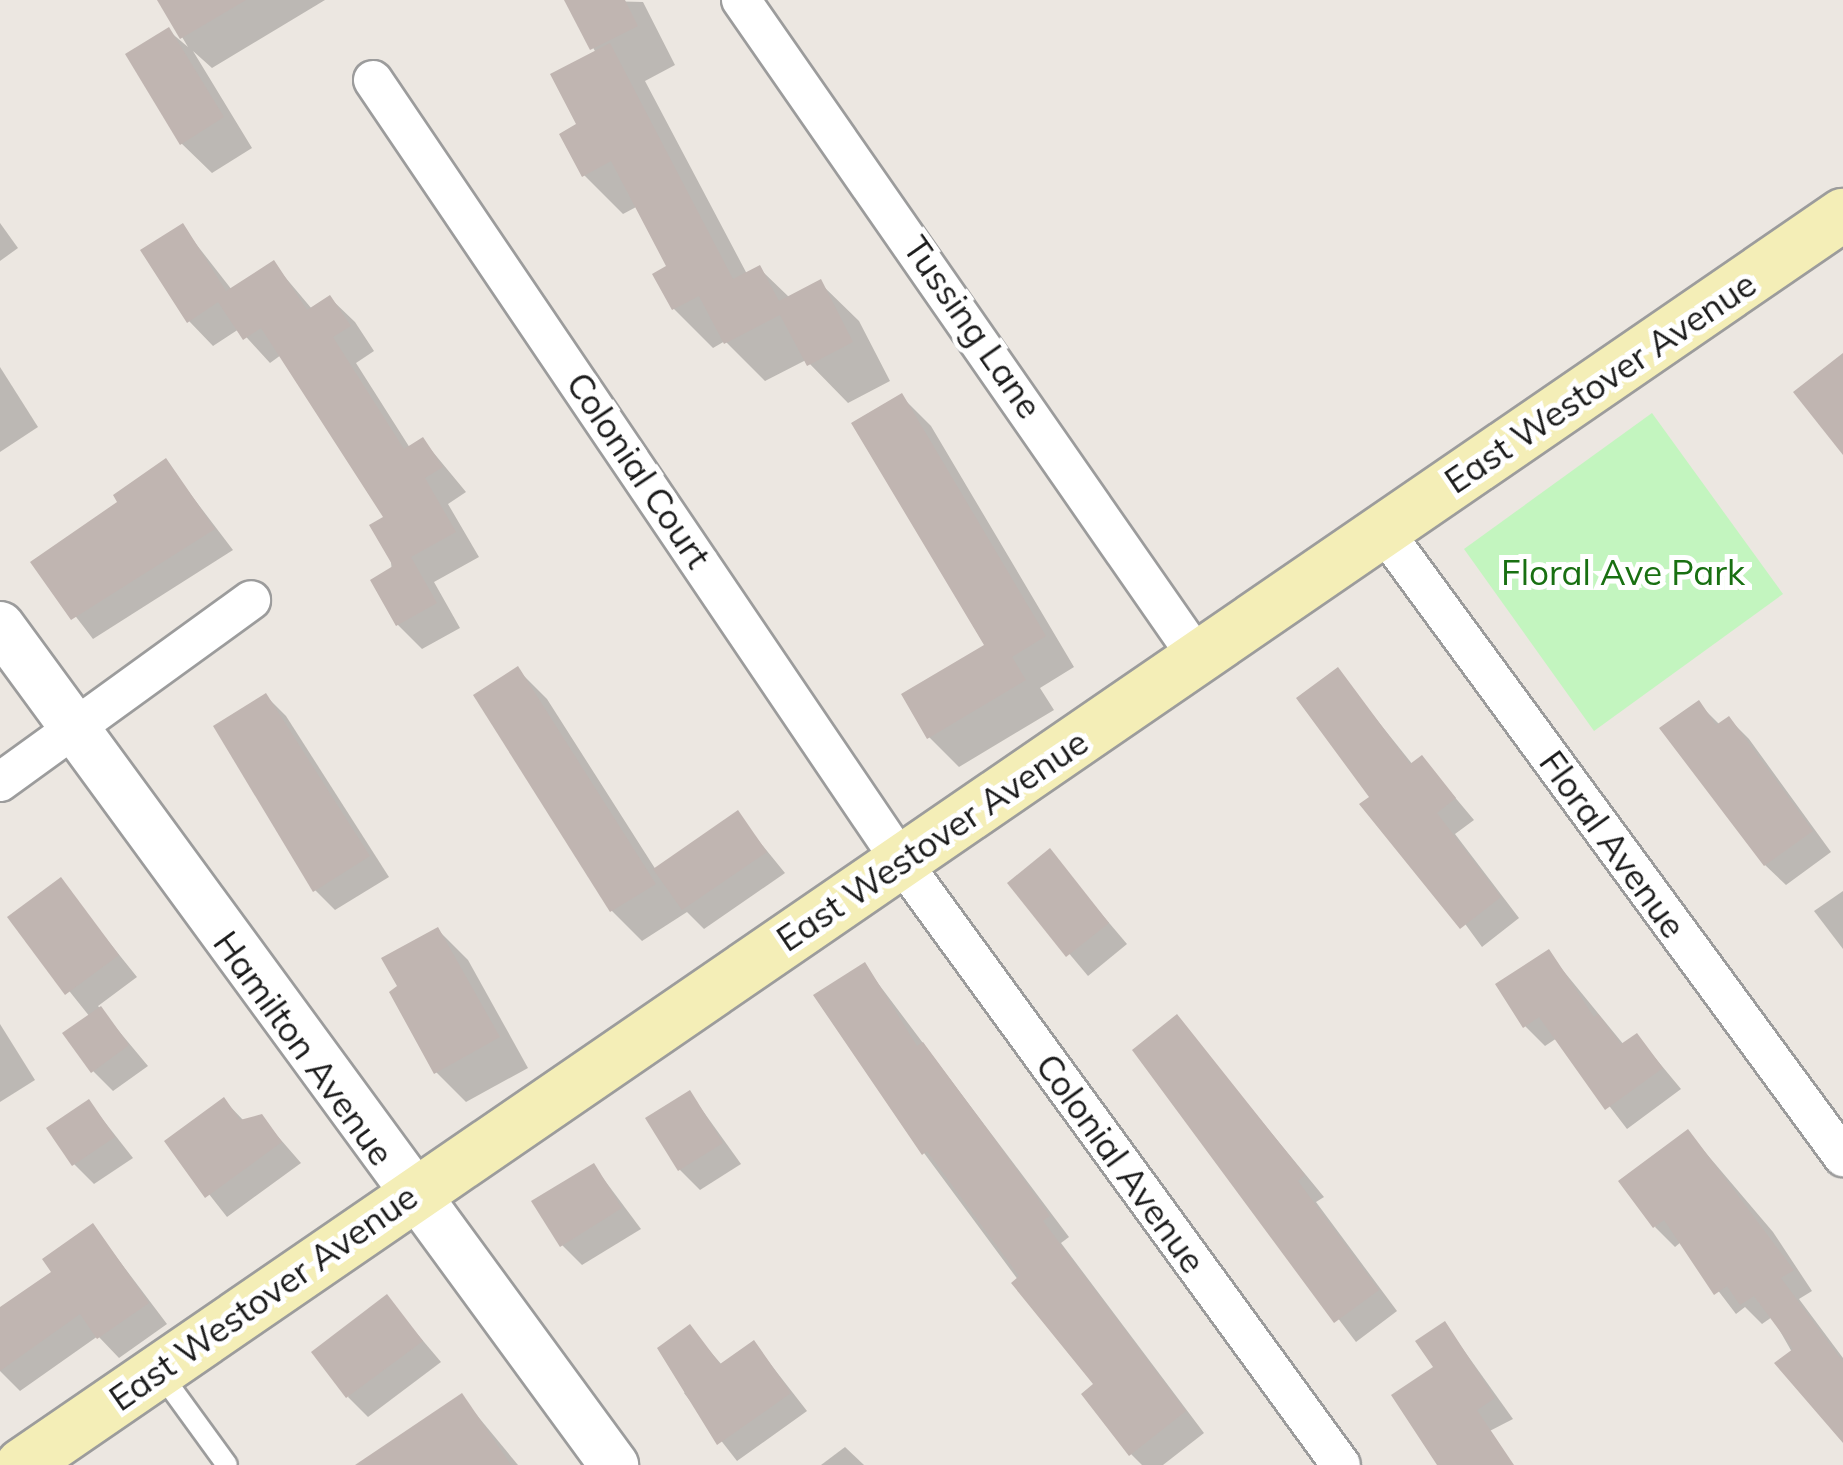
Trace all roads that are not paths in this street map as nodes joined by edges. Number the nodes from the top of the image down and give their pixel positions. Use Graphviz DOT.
graph roads {
  1 [pos="742,0"];
  2 [pos="373,80"];
  3 [pos="1843,216"];
  4 [pos="1384,530"];
  5 [pos="251,600"];
  6 [pos="0,626"];
  7 [pos="1198,658"];
  8 [pos="73,730"];
  9 [pos="0,782"];
  10 [pos="901,861"];
  11 [pos="1843,1157"];
  12 [pos="411,1194"];
  13 [pos="158,1370"];
  14 [pos="22,1465"];
  15 [pos="228,1465"];
  16 [pos="614,1465"];
  17 [pos="1340,1465"];
  1 -- 7 [label="street, Tussing Lane"];
  2 -- 10 [label="street, Colonial Court"];
  3 -- 4 [label="main road, East Westover Avenue"];
  4 -- 7 [label="main road, East Westover Avenue"];
  4 -- 11 [label="street, Floral Avenue"];
  5 -- 8 [label="street"];
  6 -- 8 [label="street, Hamilton Avenue"];
  7 -- 10 [label="main road, East Westover Avenue"];
  8 -- 9 [label="street"];
  8 -- 12 [label="street, Hamilton Avenue"];
  10 -- 12 [label="main road, East Westover Avenue"];
  10 -- 17 [label="street, Colonial Avenue"];
  12 -- 13 [label="main road, East Westover Avenue"];
  12 -- 16 [label="street, Hamilton Avenue"];
  13 -- 14 [label="main road, East Westover Avenue"];
  13 -- 15 [label="lane"];
}
